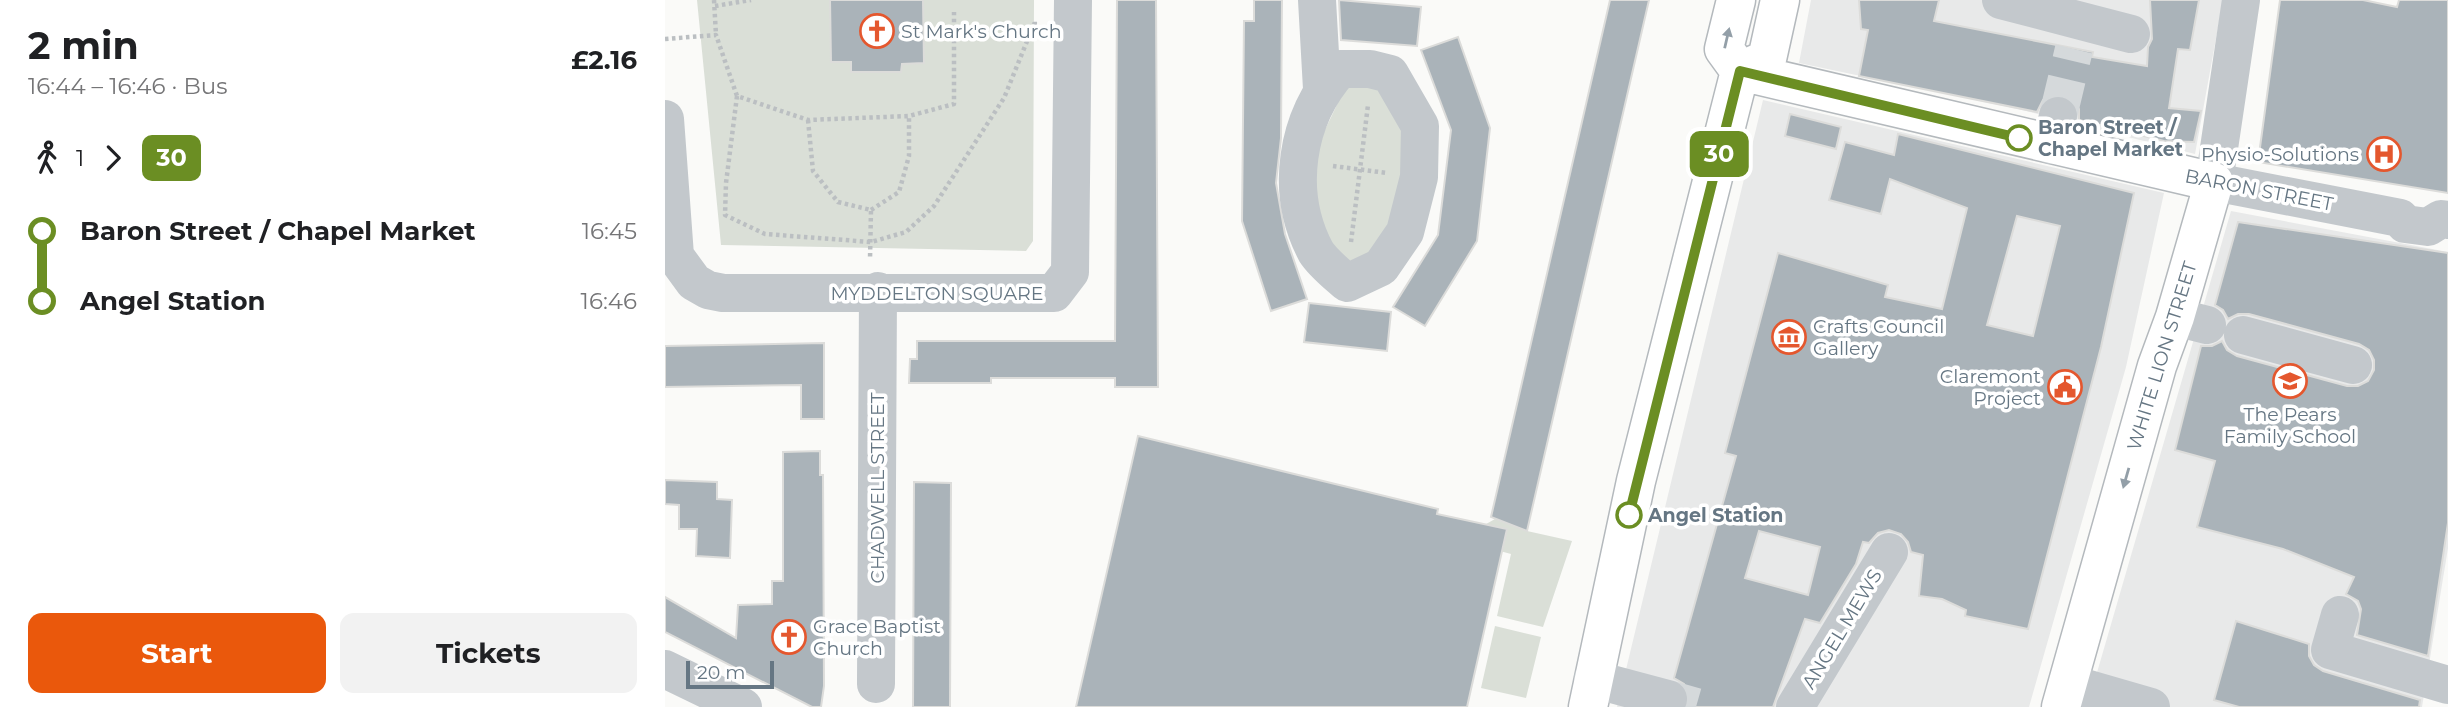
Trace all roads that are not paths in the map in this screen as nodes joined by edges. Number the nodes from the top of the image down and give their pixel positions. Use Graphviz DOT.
graph roads {
  1 [pos="1317,0"];
  2 [pos="1736,0"];
  3 [pos="1780,0"];
  4 [pos="2001,0"];
  5 [pos="2241,0"];
  6 [pos="1073,13"];
  7 [pos="2131,34"];
  8 [pos="1740,71"];
  9 [pos="1322,89"];
  10 [pos="665,119"];
  11 [pos="2214,182"];
  12 [pos="2448,220"];
  13 [pos="878,291"];
  14 [pos="2209,325"];
  15 [pos="2353,365"];
  16 [pos="1889,552"];
  17 [pos="2340,615"];
  18 [pos="665,669"];
  19 [pos="876,684"];
  20 [pos="2448,685"];
  21 [pos="1590,693"];
  22 [pos="2064,695"];
  23 [pos="1668,699"];
  24 [pos="743,707"];
  25 [pos="1795,707"];
  26 [pos="2151,707"];
  1 -- 9 [label="street"];
  8 -- 2 [label="highway, one-way"];
  3 -- 8 [label="highway"];
  4 -- 7 [label="street"];
  5 -- 11 [label="street, WHITE LION STREET"];
  6 -- 13 [label="street, MYDDELTON SQUARE"];
  8 -- 11 [label="highway, BARON STREET"];
  8 -- 21 [label="highway"];
  9 -- 9 [label="street"];
  10 -- 13 [label="street, MYDDELTON SQUARE"];
  11 -- 12 [label="street, BARON STREET"];
  11 -- 14 [label="highway, WHITE LION STREET"];
  13 -- 19 [label="street, CHADWELL STREET"];
  14 -- 15 [label="street"];
  14 -- 22 [label="highway, WHITE LION STREET, one-way"];
  16 -- 25 [label="street, ANGEL MEWS"];
  17 -- 20 [label="street"];
  18 -- 24 [label="street"];
  21 -- 23 [label="street"];
  22 -- 26 [label="street"];
}
